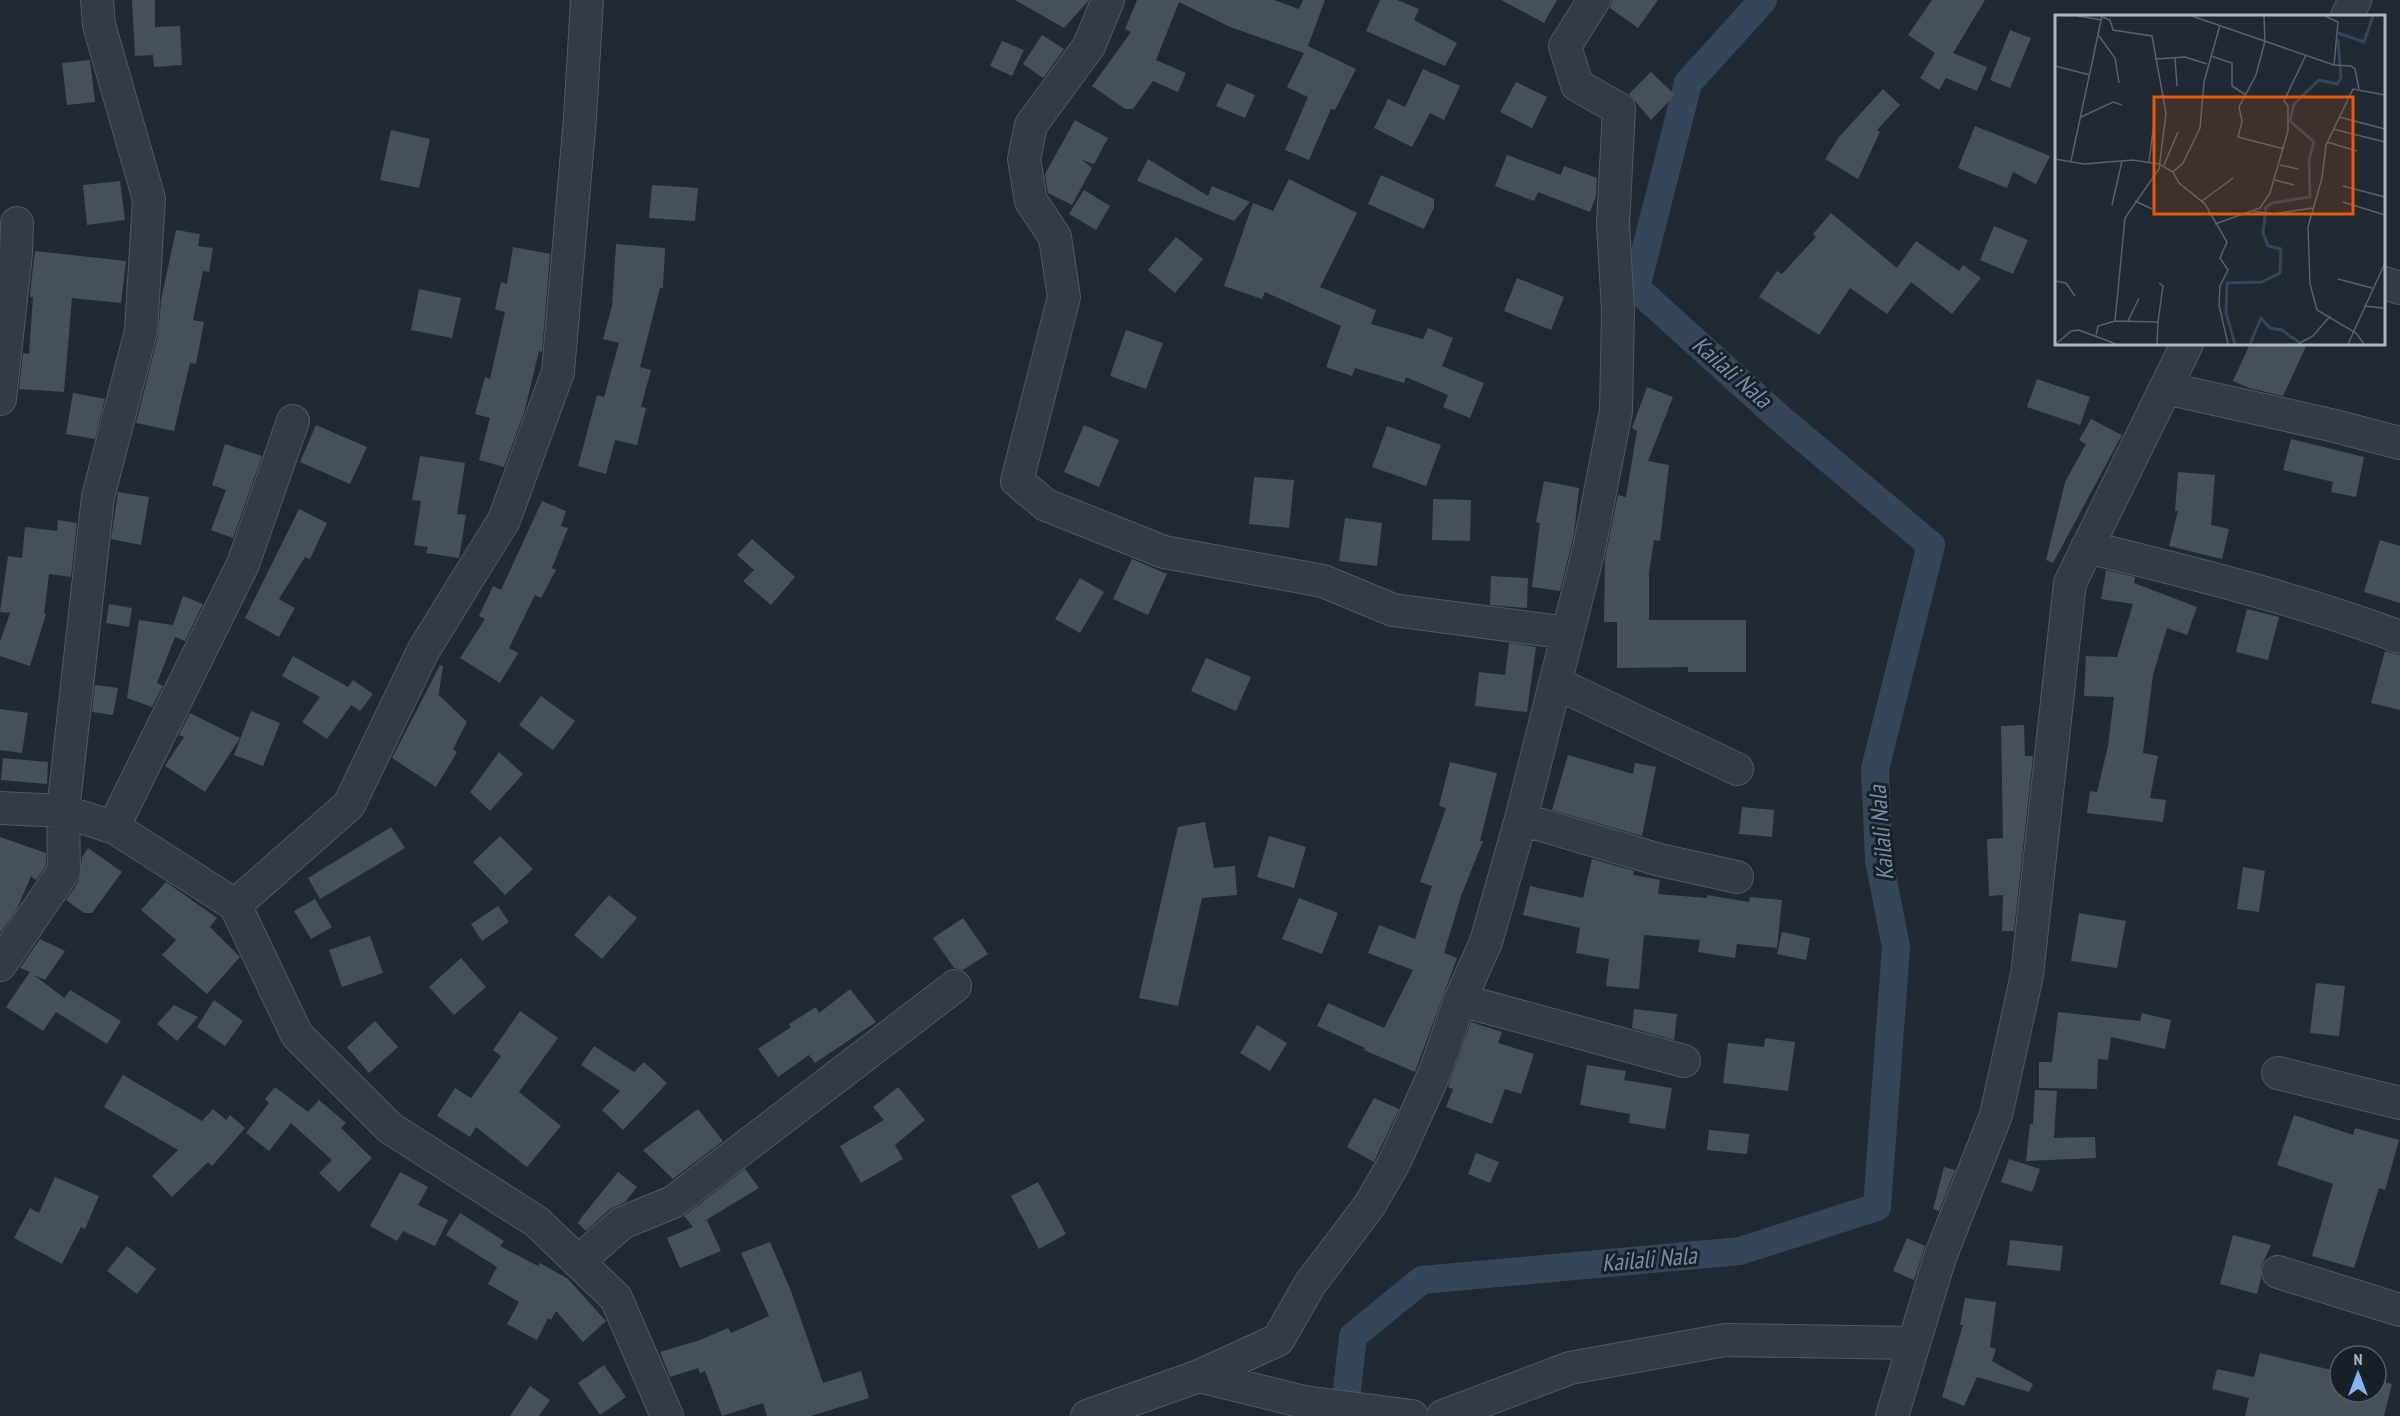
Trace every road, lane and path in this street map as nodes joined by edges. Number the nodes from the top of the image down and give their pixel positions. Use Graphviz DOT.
graph roads {
  1 [pos="97,0"];
  2 [pos="587,0"];
  3 [pos="1108,0"];
  4 [pos="1594,0"];
  5 [pos="2355,0"];
  6 [pos="2348,15"];
  7 [pos="17,223"];
  8 [pos="2385,283"];
  9 [pos="2400,288"];
  10 [pos="2186,345"];
  11 [pos="2165,388"];
  12 [pos="0,399"];
  13 [pos="293,421"];
  14 [pos="2400,443"];
  15 [pos="2087,547"];
  16 [pos="1568,633"];
  17 [pos="2400,637"];
  18 [pos="1556,683"];
  19 [pos="1737,769"];
  20 [pos="0,808"];
  21 [pos="63,811"];
  22 [pos="1521,819"];
  23 [pos="115,828"];
  24 [pos="1737,877"];
  25 [pos="235,905"];
  26 [pos="0,965"];
  27 [pos="956,986"];
  28 [pos="1460,1000"];
  29 [pos="1684,1061"];
  30 [pos="2278,1074"];
  31 [pos="2400,1103"];
  32 [pos="578,1262"];
  33 [pos="2278,1272"];
  34 [pos="2400,1310"];
  35 [pos="1914,1343"];
  36 [pos="1199,1376"];
  37 [pos="667,1416"];
  38 [pos="1087,1416"];
  39 [pos="1412,1416"];
  40 [pos="1443,1416"];
  41 [pos="1892,1416"];
  1 -- 21 [label="street"];
  2 -- 25 [label="street"];
  3 -- 16 [label="street"];
  4 -- 16 [label="street"];
  5 -- 6 [label="street"];
  7 -- 12 [label="street"];
  8 -- 9 [label="street"];
  10 -- 11 [label="street"];
  11 -- 14 [label="street"];
  11 -- 15 [label="street"];
  13 -- 23 [label="street"];
  15 -- 17 [label="street"];
  15 -- 35 [label="street"];
  16 -- 18 [label="street"];
  18 -- 19 [label="street"];
  18 -- 22 [label="street"];
  20 -- 21 [label="street"];
  21 -- 23 [label="street"];
  21 -- 26 [label="street"];
  22 -- 24 [label="street"];
  22 -- 28 [label="street"];
  23 -- 25 [label="street"];
  25 -- 32 [label="street"];
  27 -- 32 [label="street"];
  28 -- 29 [label="street"];
  28 -- 36 [label="street"];
  30 -- 31 [label="street"];
  32 -- 37 [label="street"];
  33 -- 34 [label="street"];
  35 -- 40 [label="street"];
  35 -- 41 [label="street"];
  36 -- 38 [label="street"];
  36 -- 39 [label="street"];
}
